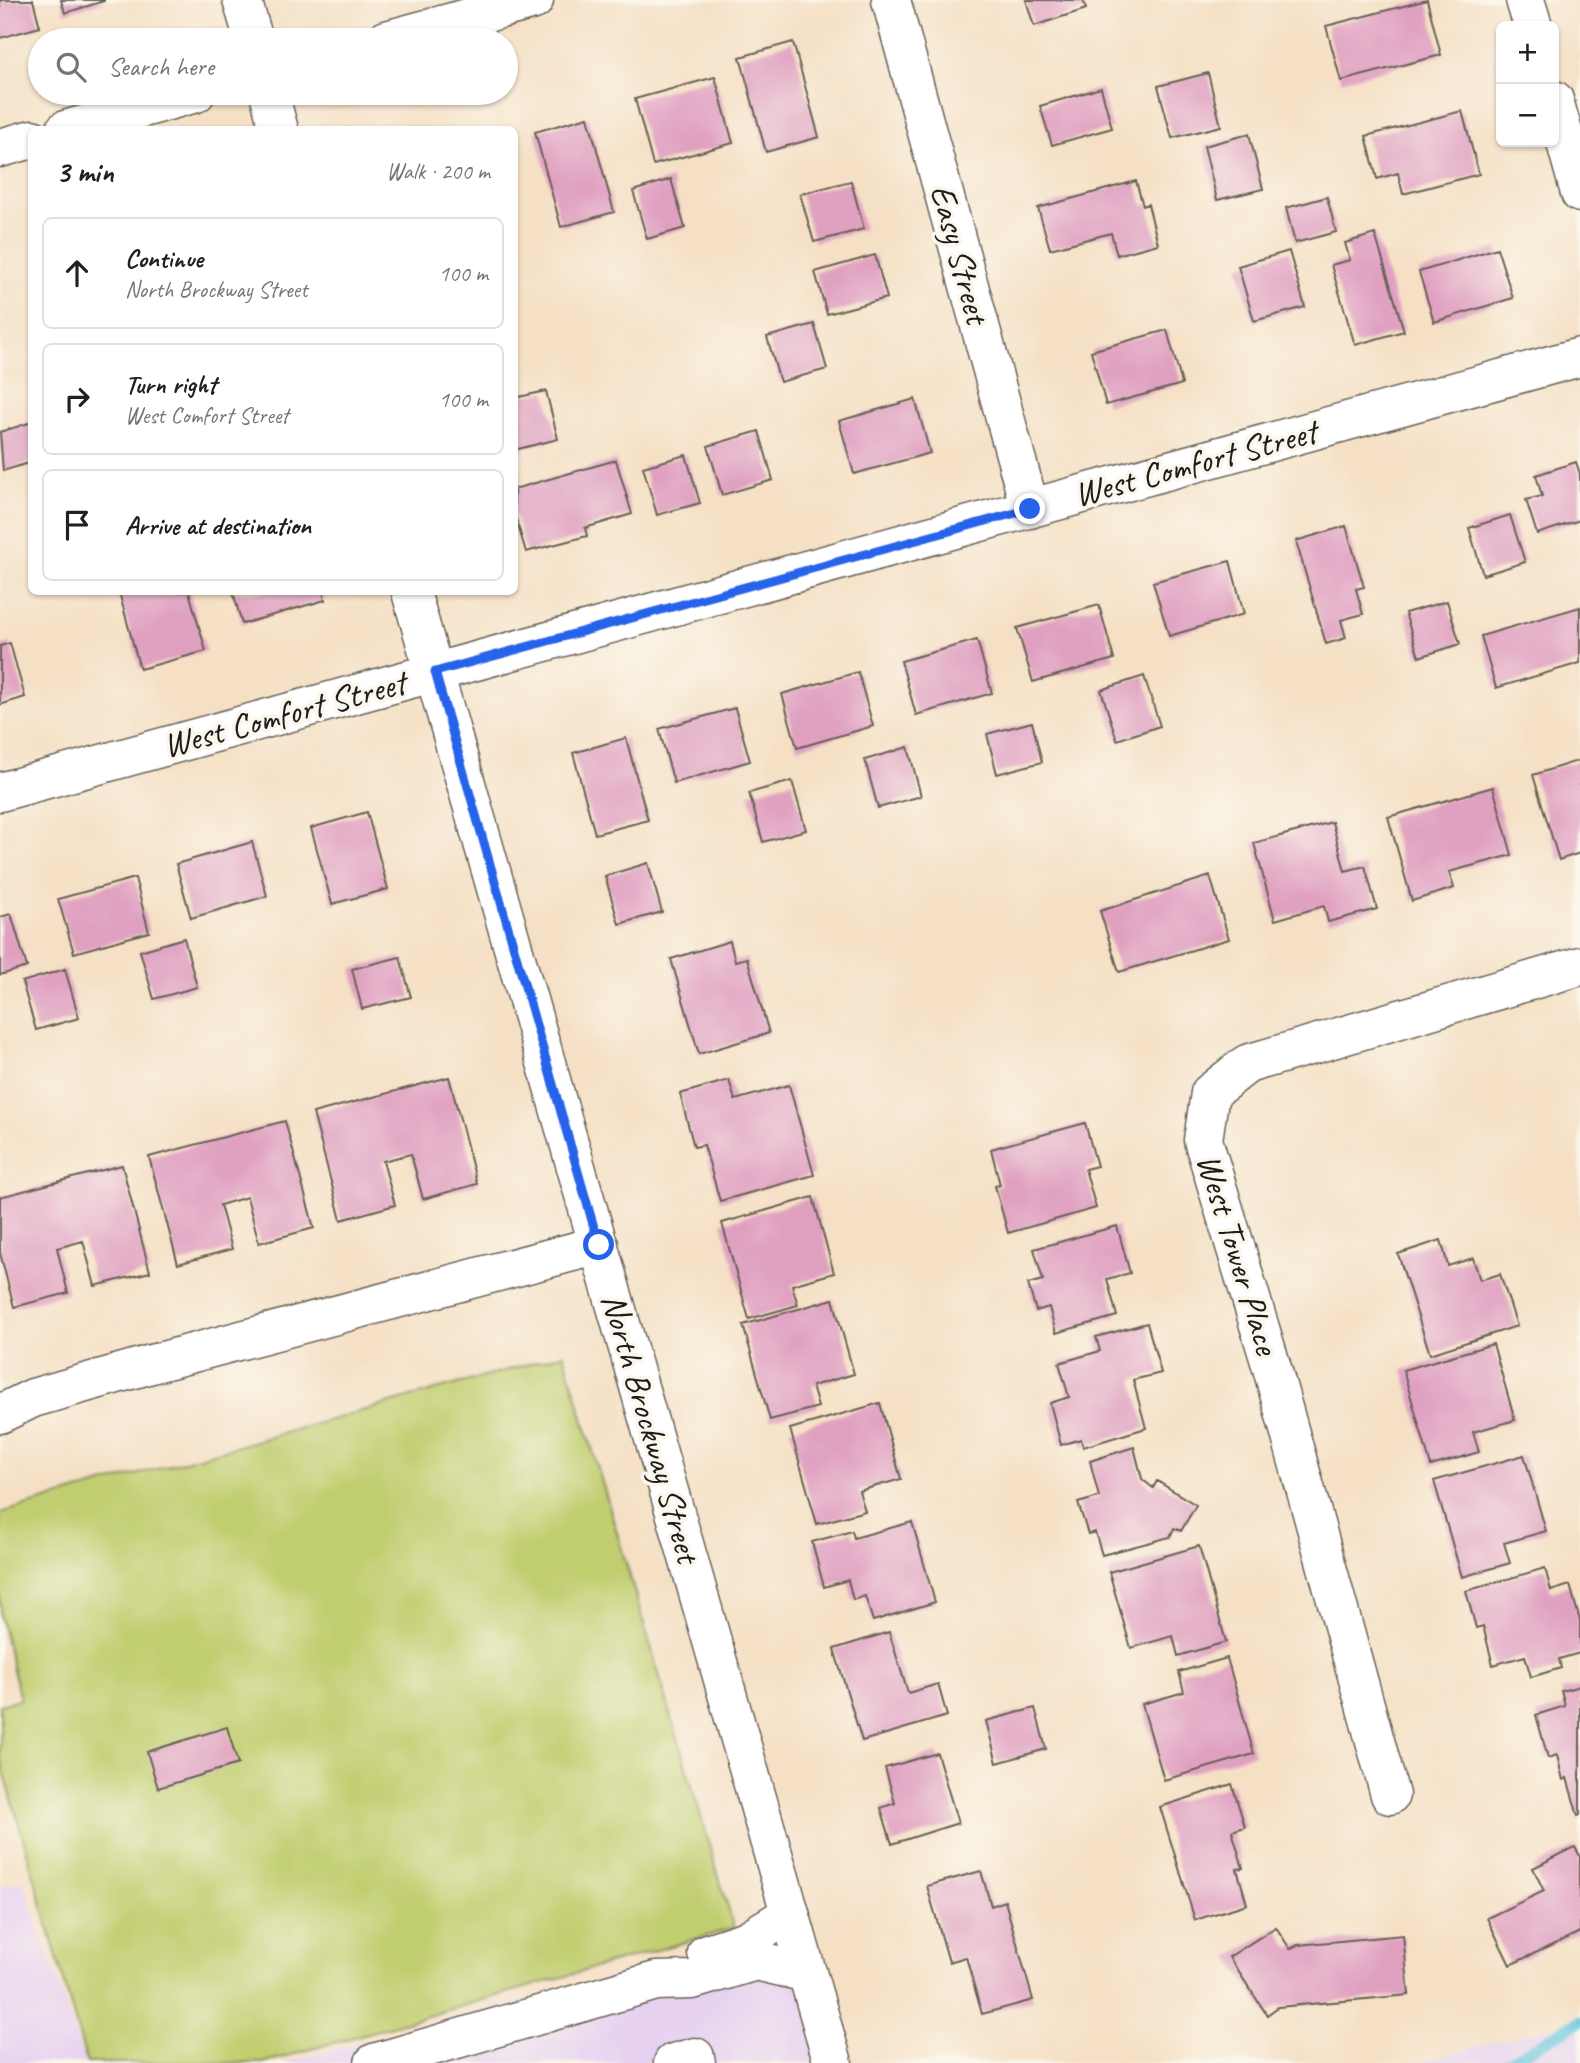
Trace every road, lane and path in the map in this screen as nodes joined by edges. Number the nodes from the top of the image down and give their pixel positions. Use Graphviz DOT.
graph roads {
  1 [pos="242,0"];
  2 [pos="534,0"];
  3 [pos="891,0"];
  4 [pos="1525,0"];
  5 [pos="1531,21"];
  6 [pos="250,28"];
  7 [pos="430,28"];
  8 [pos="153,105"];
  9 [pos="272,105"];
  10 [pos="1559,118"];
  11 [pos="79,126"];
  12 [pos="278,126"];
  13 [pos="28,140"];
  14 [pos="0,148"];
  15 [pos="1580,193"];
  16 [pos="1580,358"];
  17 [pos="1030,509"];
  18 [pos="412,595"];
  19 [pos="435,672"];
  20 [pos="0,792"];
  21 [pos="1580,966"];
  22 [pos="599,1245"];
  23 [pos="0,1414"];
  24 [pos="1390,1795"];
  25 [pos="790,1914"];
  26 [pos="807,1973"];
  27 [pos="656,1981"];
  28 [pos="374,2063"];
  29 [pos="673,2063"];
  30 [pos="696,2063"];
  31 [pos="833,2063"];
  1 -- 6 [label="street"];
  2 -- 7 [label="street"];
  3 -- 17 [label="street, Easy Street"];
  4 -- 5 [label="street"];
  8 -- 11 [label="street"];
  9 -- 12 [label="street"];
  10 -- 15 [label="street"];
  13 -- 14 [label="street"];
  16 -- 17 [label="street, West Comfort Street"];
  17 -- 19 [label="street, West Comfort Street"];
  18 -- 19 [label="street, North Brockway Street"];
  19 -- 20 [label="street, West Comfort Street"];
  19 -- 22 [label="street, North Brockway Street"];
  21 -- 24 [label="street, West Tower Place"];
  22 -- 23 [label="street"];
  22 -- 25 [label="street, North Brockway Street"];
  25 -- 26 [label="street, North Brockway Street"];
  25 -- 27 [label="street"];
  26 -- 27 [label="street"];
  26 -- 31 [label="street, North Brockway Street"];
  27 -- 28 [label="street"];
  29 -- 30 [label="street"];
}
